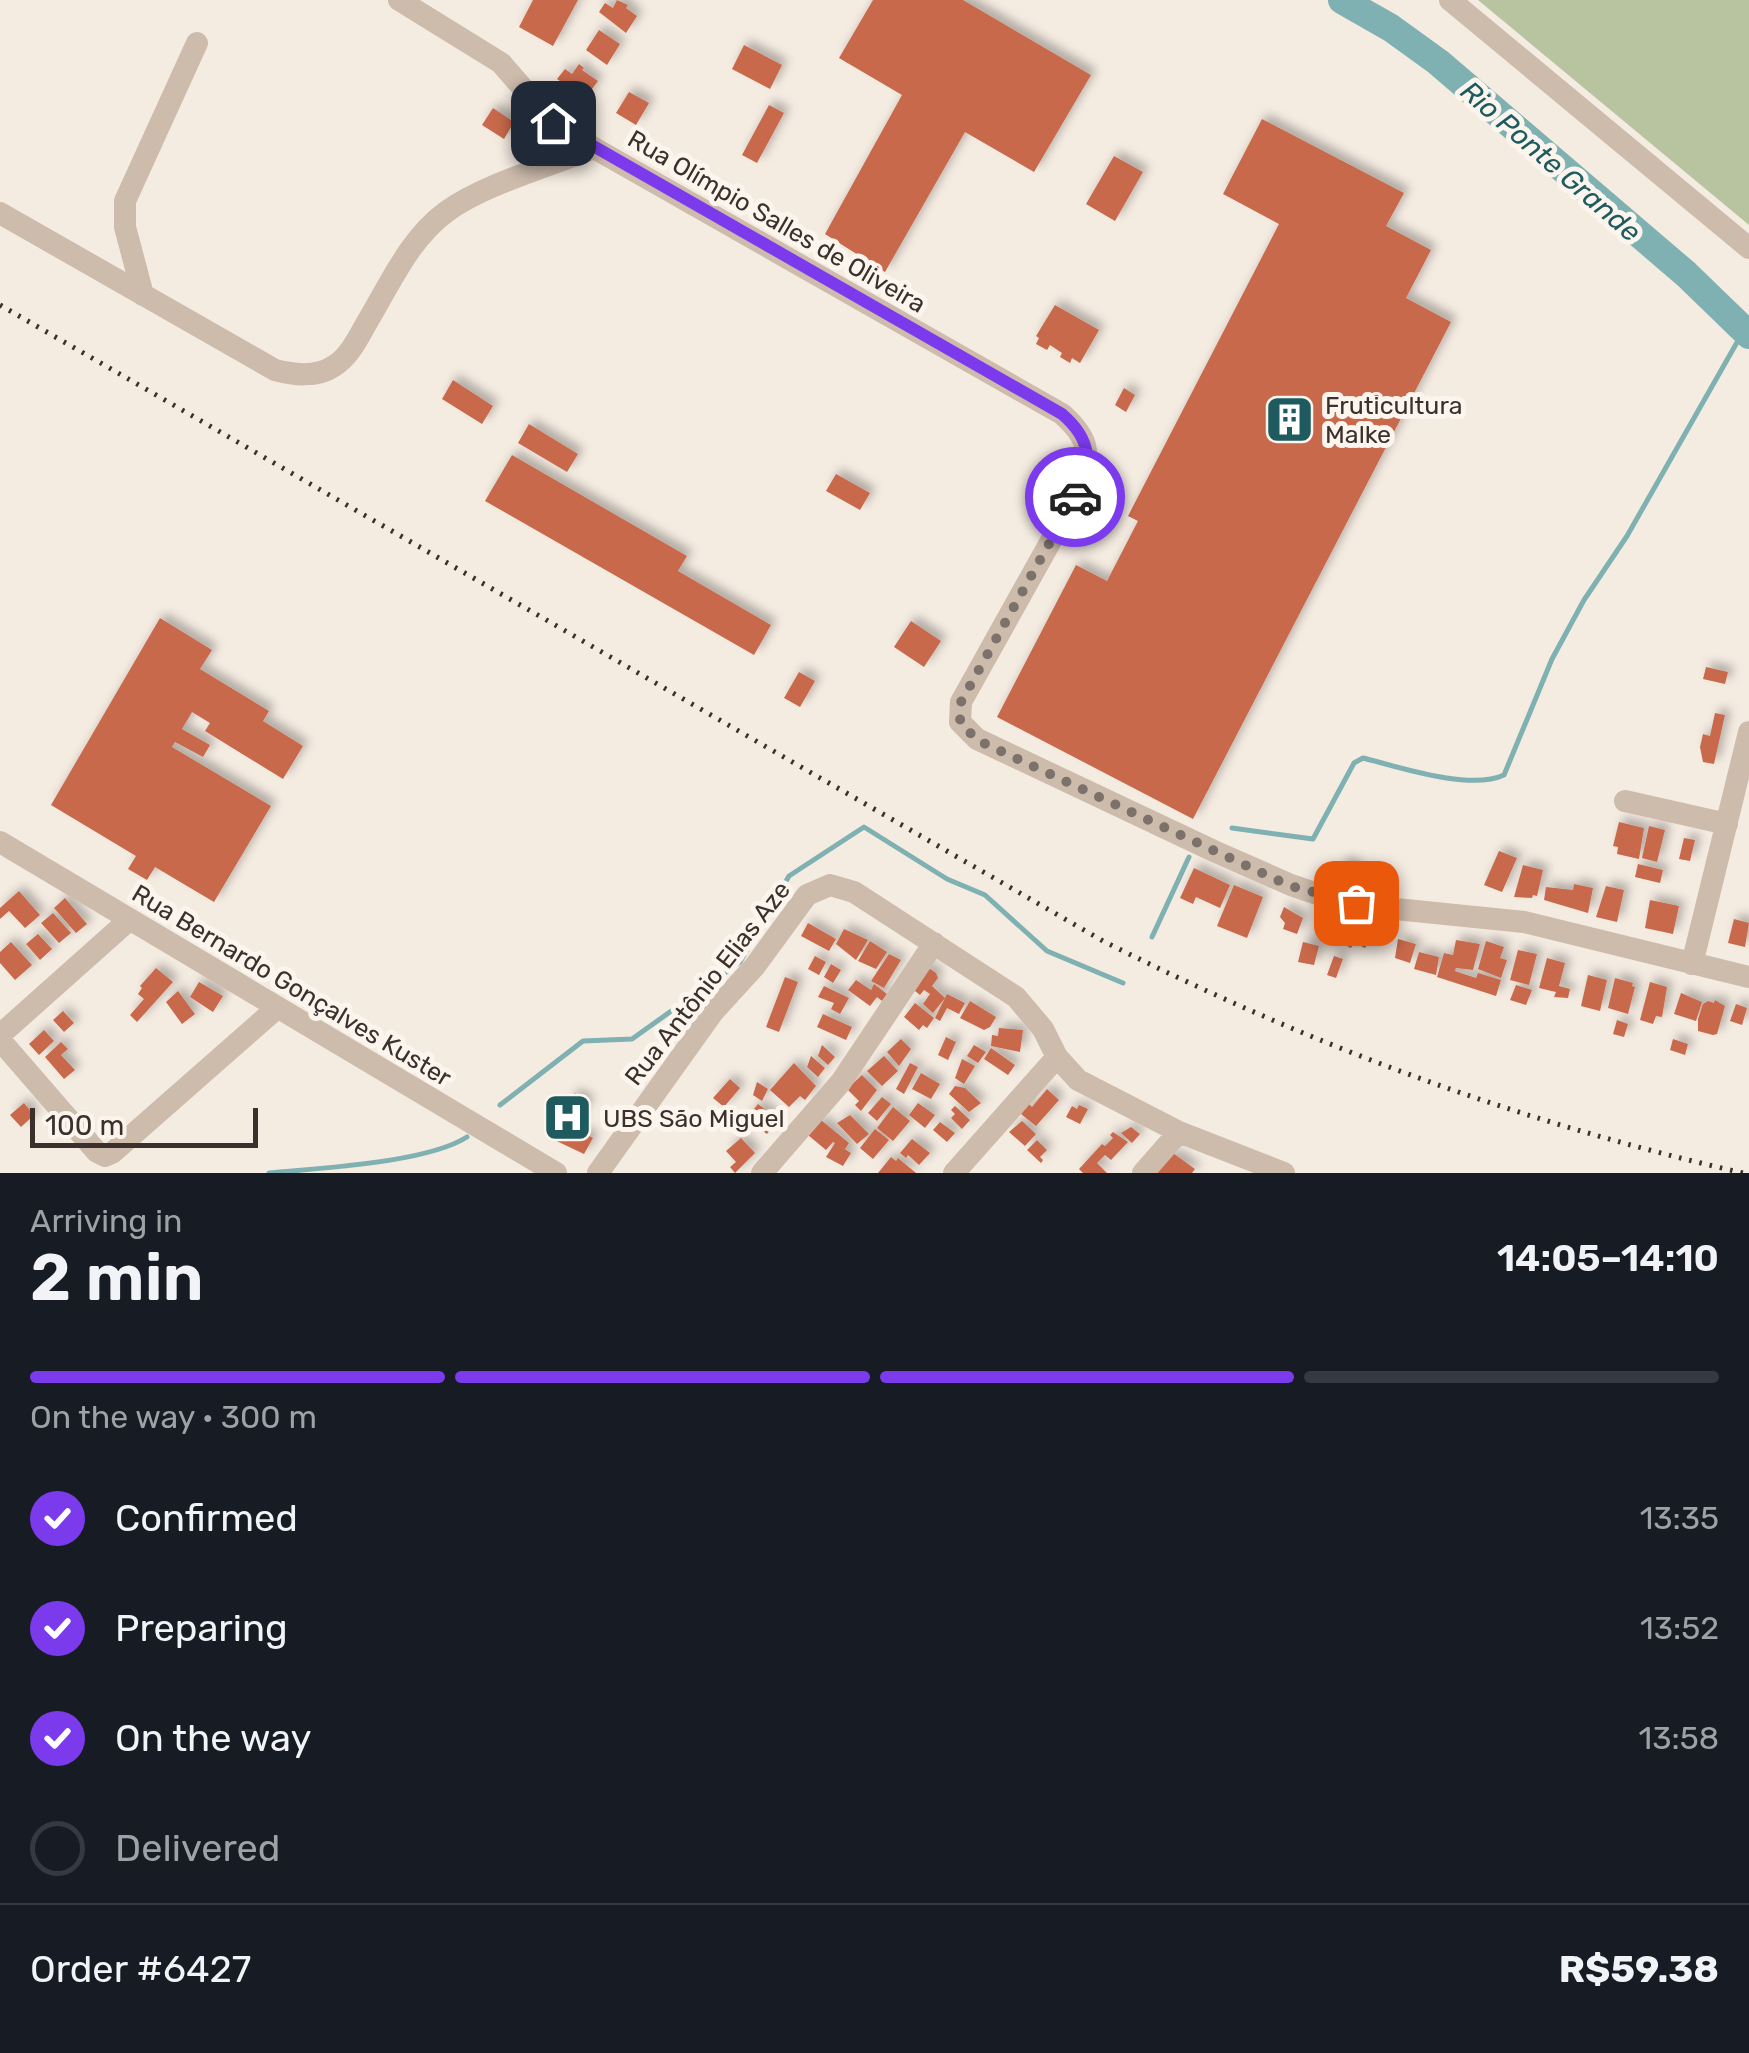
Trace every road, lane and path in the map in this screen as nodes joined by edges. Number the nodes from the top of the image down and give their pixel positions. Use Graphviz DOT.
graph roads {
  1 [pos="399,0"];
  2 [pos="1450,0"];
  3 [pos="197,43"];
  4 [pos="594,148"];
  5 [pos="0,213"];
  6 [pos="1749,248"];
  7 [pos="143,294"];
  8 [pos="1749,732"];
  9 [pos="1625,801"];
  10 [pos="1726,824"];
  11 [pos="0,842"];
  12 [pos="129,920"];
  13 [pos="934,943"];
  14 [pos="1692,964"];
  15 [pos="1749,977"];
  16 [pos="277,1008"];
  17 [pos="0,1038"];
  18 [pos="1057,1057"];
  19 [pos="1179,1132"];
  20 [pos="556,1173"];
  21 [pos="598,1173"];
  22 [pos="762,1173"];
  23 [pos="954,1173"];
  24 [pos="1143,1173"];
  25 [pos="1284,1173"];
  1 -- 4 [label="street, Rua Olímpio Salles de Oliveira"];
  2 -- 6 [label="street"];
  3 -- 7 [label="street"];
  4 -- 7 [label="street"];
  4 -- 14 [label="street, Rua Olímpio Salles de Oliveira"];
  5 -- 7 [label="street"];
  8 -- 10 [label="street"];
  9 -- 10 [label="street"];
  10 -- 14 [label="street"];
  11 -- 12 [label="street, Rua Bernardo Gonçalves Kuster"];
  12 -- 16 [label="street, Rua Bernardo Gonçalves Kuster"];
  12 -- 17 [label="street"];
  13 -- 18 [label="street"];
  13 -- 21 [label="street, Rua Antônio Elias Aze"];
  13 -- 22 [label="street"];
  14 -- 15 [label="street"];
  16 -- 17 [label="street"];
  16 -- 20 [label="street, Rua Bernardo Gonçalves Kuster"];
  18 -- 19 [label="street"];
  18 -- 23 [label="street"];
  19 -- 24 [label="street"];
  19 -- 25 [label="street"];
}
